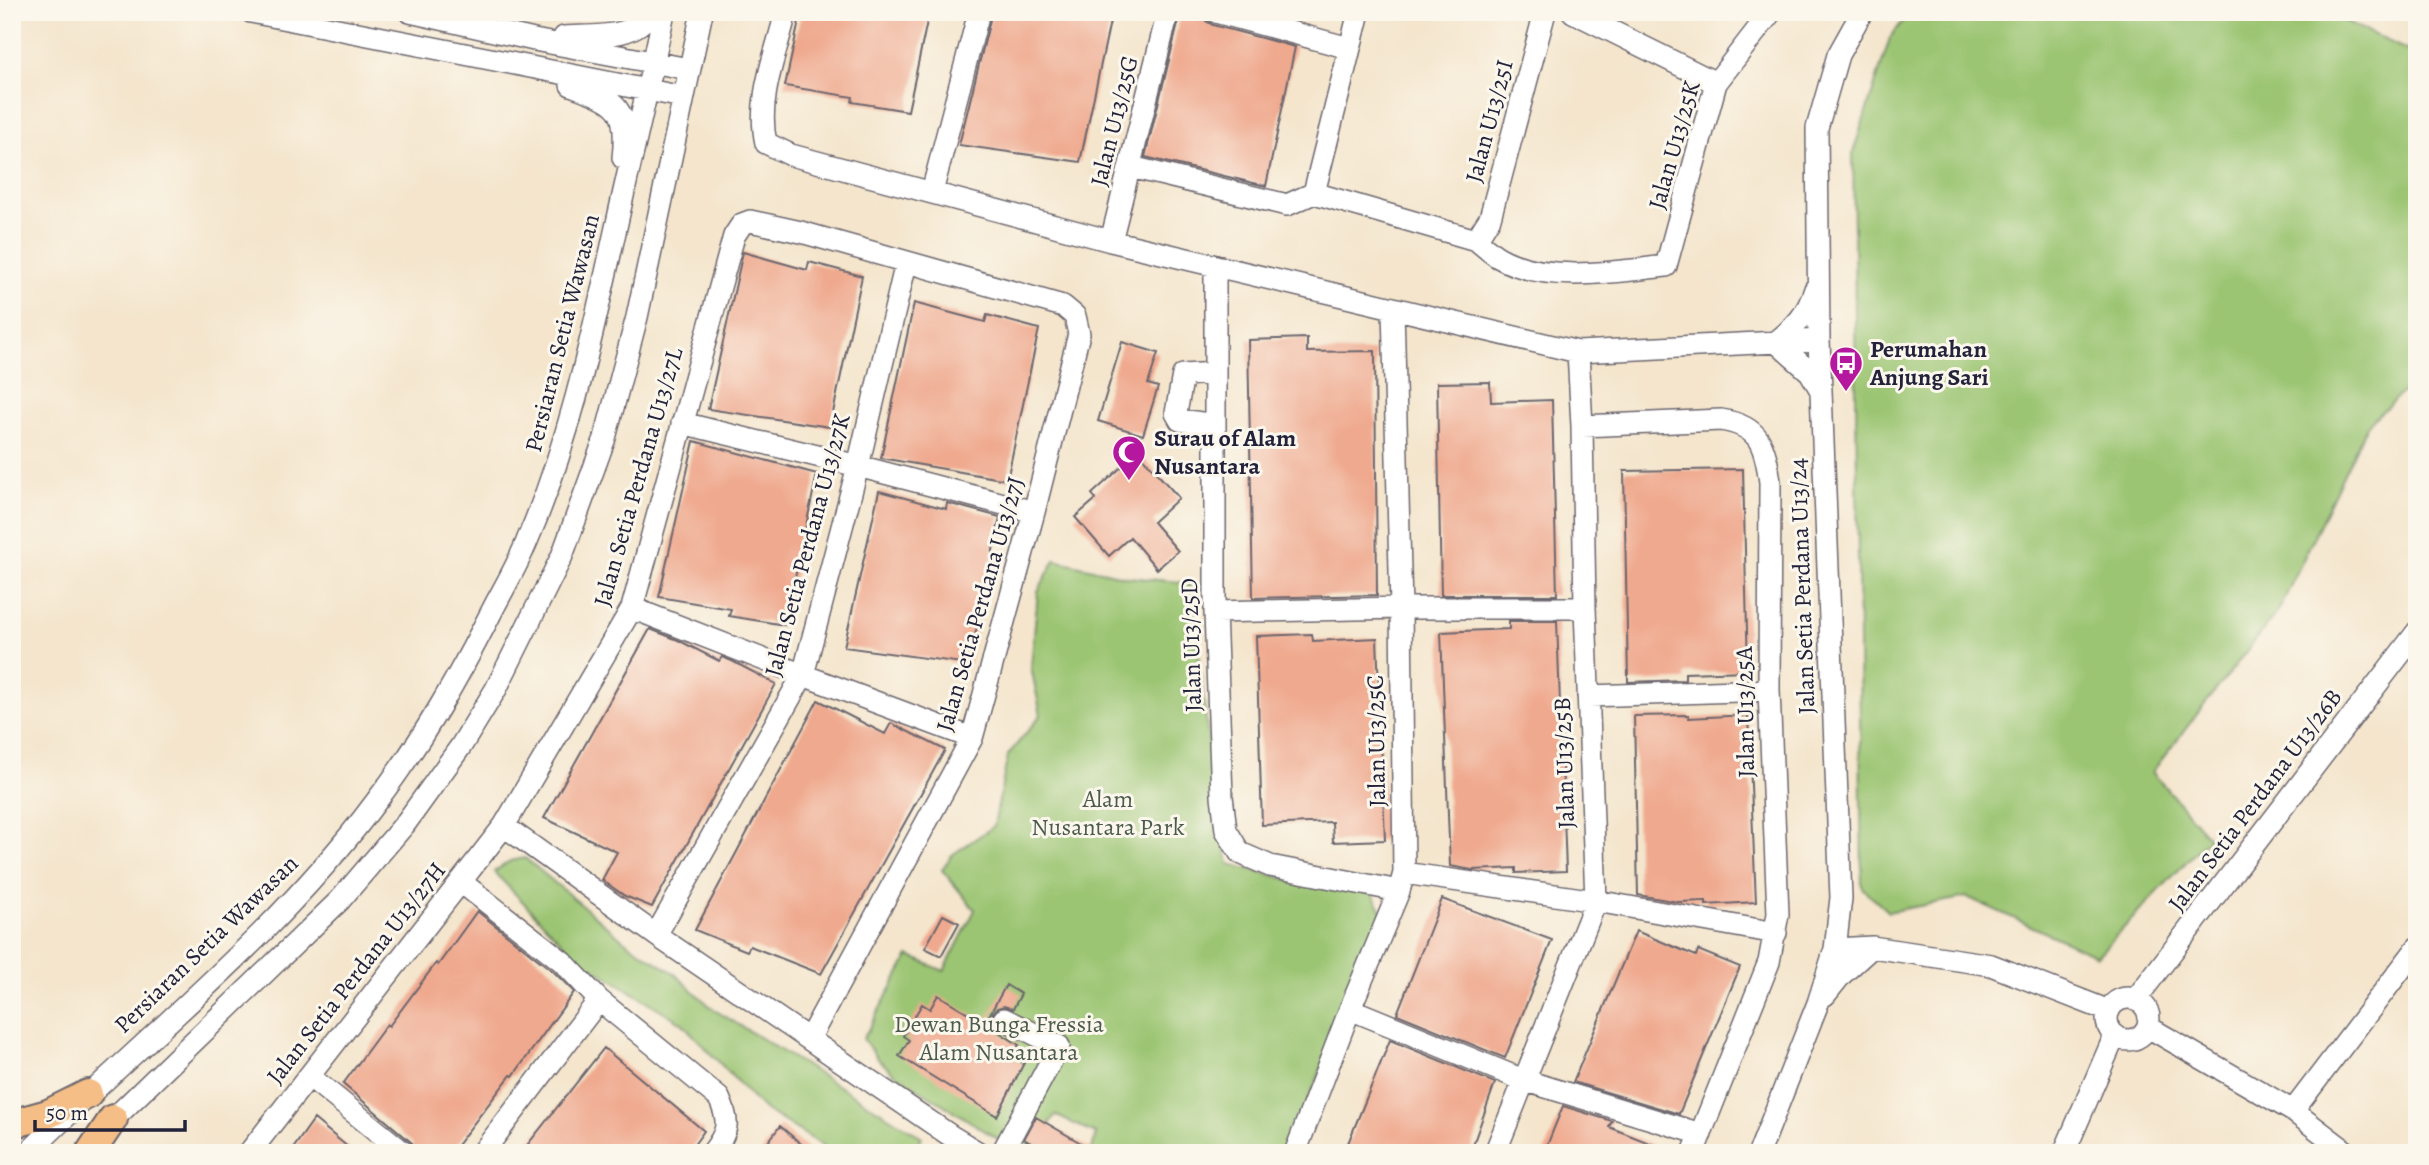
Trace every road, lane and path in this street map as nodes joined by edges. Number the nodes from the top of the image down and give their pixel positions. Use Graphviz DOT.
graph roads {
  1 [pos="251,12"];
  2 [pos="410,12"];
  3 [pos="650,12"];
  4 [pos="664,12"];
  5 [pos="702,12"];
  6 [pos="786,12"];
  7 [pos="979,12"];
  8 [pos="1168,12"];
  9 [pos="1216,12"];
  10 [pos="1359,12"];
  11 [pos="1545,12"];
  12 [pos="1573,12"];
  13 [pos="1771,12"];
  14 [pos="1862,12"];
  15 [pos="534,40"];
  16 [pos="1349,48"];
  17 [pos="654,61"];
  18 [pos="526,67"];
  19 [pos="690,69"];
  20 [pos="1716,83"];
  21 [pos="648,89"];
  22 [pos="683,97"];
  23 [pos="1131,167"];
  24 [pos="932,192"];
  25 [pos="1314,193"];
  26 [pos="617,222"];
  27 [pos="1476,240"];
  28 [pos="1111,241"];
  29 [pos="906,263"];
  30 [pos="1215,266"];
  31 [pos="1819,279"];
  32 [pos="1393,309"];
  33 [pos="1075,316"];
  34 [pos="1819,340"];
  35 [pos="1776,342"];
  36 [pos="1578,352"];
  37 [pos="1215,373"];
  38 [pos="1821,391"];
  39 [pos="682,423"];
  40 [pos="1215,425"];
  41 [pos="1582,426"];
  42 [pos="858,466"];
  43 [pos="1034,512"];
  44 [pos="632,608"];
  45 [pos="1401,608"];
  46 [pos="1585,608"];
  47 [pos="1214,612"];
  48 [pos="2417,632"];
  49 [pos="803,675"];
  50 [pos="1769,690"];
  51 [pos="1588,696"];
  52 [pos="972,738"];
  53 [pos="504,826"];
  54 [pos="461,882"];
  55 [pos="1401,882"];
  56 [pos="1841,898"];
  57 [pos="1596,901"];
  58 [pos="1776,933"];
  59 [pos="656,934"];
  60 [pos="1872,947"];
  61 [pos="2417,948"];
  62 [pos="1835,949"];
  63 [pos="599,1000"];
  64 [pos="2136,1000"];
  65 [pos="1818,1003"];
  66 [pos="1350,1009"];
  67 [pos="2109,1011"];
  68 [pos="1004,1019"];
  69 [pos="2148,1027"];
  70 [pos="2115,1035"];
  71 [pos="809,1039"];
  72 [pos="309,1076"];
  73 [pos="1523,1080"];
  74 [pos="88,1094"];
  75 [pos="2293,1111"];
  76 [pos="113,1119"];
  77 [pos="12,1124"];
  78 [pos="1697,1143"];
  79 [pos="945,1144"];
  80 [pos="716,1148"];
  81 [pos="28,1153"];
  82 [pos="79,1153"];
  83 [pos="90,1153"];
  84 [pos="249,1153"];
  85 [pos="404,1153"];
  86 [pos="482,1153"];
  87 [pos="979,1153"];
  88 [pos="1002,1153"];
  89 [pos="1296,1153"];
  90 [pos="1495,1153"];
  91 [pos="1759,1153"];
  92 [pos="2064,1153"];
  93 [pos="2348,1153"];
  1 -- 18 [label="street"];
  2 -- 15 [label="street"];
  3 -- 15 [label="street"];
  4 -- 17 [label="street, Persiaran Setia Wawasan"];
  5 -- 19 [label="street"];
  6 -- 24 [label="street"];
  7 -- 24 [label="street"];
  8 -- 23 [label="street, Jalan U13/25G"];
  9 -- 16 [label="street"];
  10 -- 16 [label="street"];
  11 -- 27 [label="street, Jalan U13/25I"];
  12 -- 20 [label="street"];
  13 -- 20 [label="street, Jalan U13/25K"];
  14 -- 31 [label="street, Jalan Setia Perdana U13/24"];
  15 -- 17 [label="street"];
  16 -- 25 [label="street"];
  17 -- 19 [label="street"];
  17 -- 21 [label="street, Persiaran Setia Wawasan"];
  18 -- 21 [label="street"];
  18 -- 26 [label="street"];
  19 -- 22 [label="street"];
  20 -- 27 [label="street, Jalan U13/25K"];
  21 -- 22 [label="street"];
  21 -- 26 [label="street, Persiaran Setia Wawasan"];
  22 -- 76 [label="street"];
  23 -- 25 [label="street"];
  23 -- 28 [label="street, Jalan U13/25G"];
  24 -- 28 [label="street"];
  25 -- 27 [label="street"];
  26 -- 74 [label="street, Persiaran Setia Wawasan"];
  28 -- 30 [label="street"];
  29 -- 33 [label="street, Jalan Setia Perdana U13/27L"];
  29 -- 39 [label="street, Jalan Setia Perdana U13/27L"];
  29 -- 42 [label="street, Jalan Setia Perdana U13/27K"];
  30 -- 32 [label="street"];
  30 -- 37 [label="street, Jalan U13/25D"];
  31 -- 34 [label="street, Jalan Setia Perdana U13/24"];
  31 -- 35 [label="street"];
  32 -- 36 [label="street"];
  32 -- 45 [label="street, Jalan U13/25C"];
  33 -- 43 [label="street, Jalan Setia Perdana U13/27J"];
  34 -- 35 [label="street"];
  34 -- 38 [label="street, Jalan Setia Perdana U13/24"];
  35 -- 36 [label="street"];
  35 -- 38 [label="street"];
  36 -- 41 [label="street, Jalan U13/25B"];
  37 -- 40 [label="street, Jalan U13/25D"];
  37 -- 40 [label="street"];
  38 -- 56 [label="street, Jalan Setia Perdana U13/24"];
  39 -- 42 [label="street"];
  39 -- 44 [label="street, Jalan Setia Perdana U13/27L"];
  40 -- 47 [label="street, Jalan U13/25D"];
  41 -- 46 [label="street, Jalan U13/25B"];
  41 -- 50 [label="street, Jalan U13/25A"];
  42 -- 43 [label="street"];
  42 -- 49 [label="street, Jalan Setia Perdana U13/27K"];
  43 -- 52 [label="street, Jalan Setia Perdana U13/27J"];
  44 -- 49 [label="street"];
  44 -- 53 [label="street, Jalan Setia Perdana U13/27L"];
  45 -- 46 [label="street"];
  45 -- 47 [label="street"];
  45 -- 55 [label="street, Jalan U13/25C"];
  46 -- 51 [label="street, Jalan U13/25B"];
  47 -- 55 [label="street, Jalan U13/25D"];
  48 -- 64 [label="street, Jalan Setia Perdana U13/26B"];
  49 -- 52 [label="street"];
  49 -- 59 [label="street, Jalan Setia Perdana U13/27K"];
  50 -- 51 [label="street"];
  50 -- 58 [label="street, Jalan U13/25A"];
  51 -- 57 [label="street, Jalan U13/25B"];
  52 -- 71 [label="street, Jalan Setia Perdana U13/27J"];
  53 -- 54 [label="street, Jalan Setia Perdana U13/27H"];
  53 -- 59 [label="street"];
  54 -- 63 [label="street"];
  54 -- 72 [label="street, Jalan Setia Perdana U13/27H"];
  55 -- 57 [label="street, Jalan U13/25D"];
  55 -- 66 [label="street, Jalan U13/25C"];
  56 -- 60 [label="street"];
  56 -- 62 [label="street, Jalan Setia Perdana U13/24"];
  57 -- 58 [label="street, Jalan U13/25D"];
  57 -- 73 [label="street, Jalan U13/25B"];
  58 -- 78 [label="street, Jalan U13/25A"];
  59 -- 71 [label="street"];
  60 -- 62 [label="street"];
  60 -- 65 [label="street"];
  60 -- 67 [label="street"];
  61 -- 75 [label="street"];
  62 -- 65 [label="street, Jalan Setia Perdana U13/24"];
  63 -- 80 [label="street"];
  63 -- 86 [label="street"];
  64 -- 67 [label="street"];
  64 -- 69 [label="street"];
  65 -- 91 [label="street, Jalan Setia Perdana U13/24"];
  66 -- 73 [label="street"];
  66 -- 89 [label="street, Jalan U13/25C"];
  67 -- 70 [label="street"];
  68 -- 88 [label="street"];
  69 -- 70 [label="street"];
  69 -- 75 [label="street"];
  70 -- 92 [label="street"];
  71 -- 79 [label="street"];
  72 -- 84 [label="street, Jalan Setia Perdana U13/27H"];
  72 -- 85 [label="street"];
  73 -- 78 [label="street"];
  73 -- 90 [label="street, Jalan U13/25B"];
  74 -- 77 [label="main road"];
  74 -- 81 [label="street, Persiaran Setia Wawasan"];
  75 -- 93 [label="street"];
  76 -- 82 [label="street"];
  76 -- 83 [label="main road"];
  79 -- 87 [label="street"];
}
